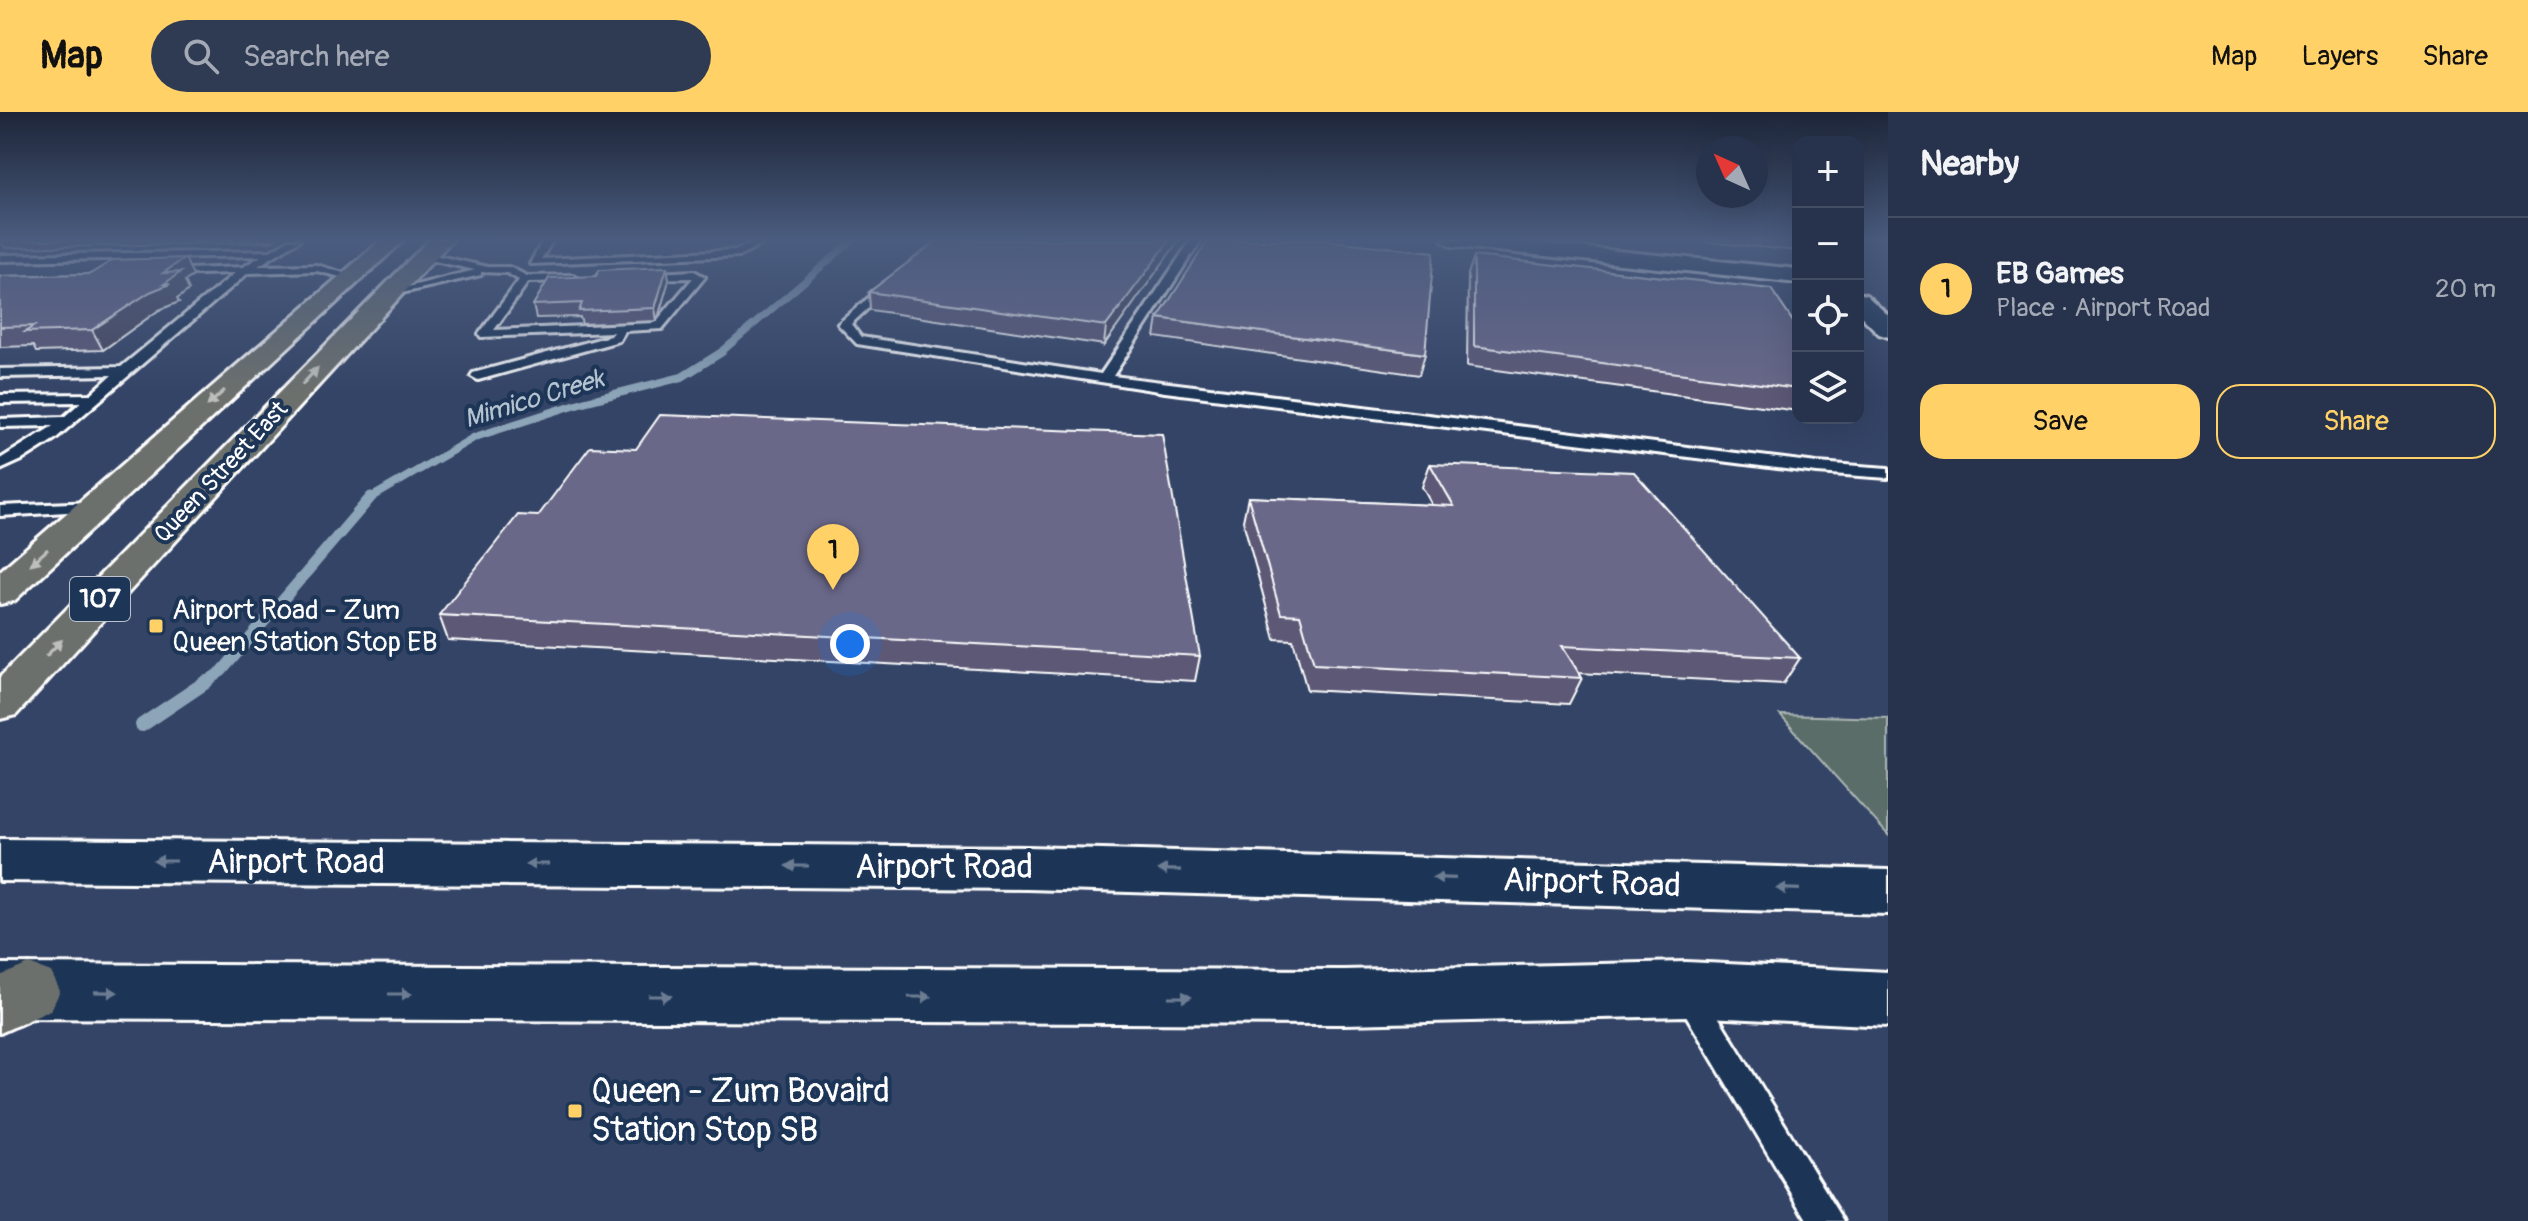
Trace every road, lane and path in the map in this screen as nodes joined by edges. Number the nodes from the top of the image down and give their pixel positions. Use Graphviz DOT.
graph roads {
  1 [pos="219,292"];
  2 [pos="335,292"];
  3 [pos="382,292"];
  4 [pos="391,292"];
  5 [pos="401,292"];
  6 [pos="516,292"];
  7 [pos="687,292"];
  8 [pos="880,292"];
  9 [pos="1162,292"];
  10 [pos="1865,292"];
  11 [pos="388,295"];
  12 [pos="621,328"];
  13 [pos="1888,329"];
  14 [pos="124,371"];
  15 [pos="0,373"];
  16 [pos="478,376"];
  17 [pos="1104,379"];
  18 [pos="94,398"];
  19 [pos="0,399"];
  20 [pos="67,421"];
  21 [pos="0,423"];
  22 [pos="30,448"];
  23 [pos="0,449"];
  24 [pos="0,465"];
  25 [pos="1888,473"];
  26 [pos="94,507"];
  27 [pos="0,511"];
  28 [pos="0,592"];
  29 [pos="0,704"];
  30 [pos="0,860"];
  31 [pos="1888,892"];
  32 [pos="1686,989"];
  33 [pos="10,996"];
  34 [pos="1888,999"];
  35 [pos="1827,1221"];
  1 -- 14 [label="lane"];
  2 -- 26 [label="main road, Queen Street East / 107, one-way"];
  3 -- 11 [label="main road"];
  4 -- 11 [label="main road, Queen Street East / 107"];
  5 -- 11 [label="lane"];
  6 -- 12 [label="lane"];
  7 -- 12 [label="lane"];
  8 -- 17 [label="lane"];
  9 -- 17 [label="lane"];
  10 -- 13 [label="street"];
  29 -- 11 [label="main road, Queen Street East / 107, one-way"];
  12 -- 16 [label="lane"];
  14 -- 15 [label="lane"];
  14 -- 18 [label="lane"];
  17 -- 25 [label="lane"];
  18 -- 19 [label="lane"];
  18 -- 20 [label="lane"];
  20 -- 21 [label="lane"];
  20 -- 22 [label="lane"];
  22 -- 23 [label="lane"];
  22 -- 24 [label="lane"];
  26 -- 27 [label="lane"];
  26 -- 28 [label="main road, Queen Street East / 107, one-way"];
  31 -- 30 [label="main road, Airport Road, one-way"];
  33 -- 32 [label="main road, one-way"];
  32 -- 34 [label="main road"];
  32 -- 35 [label="lane"];
}
